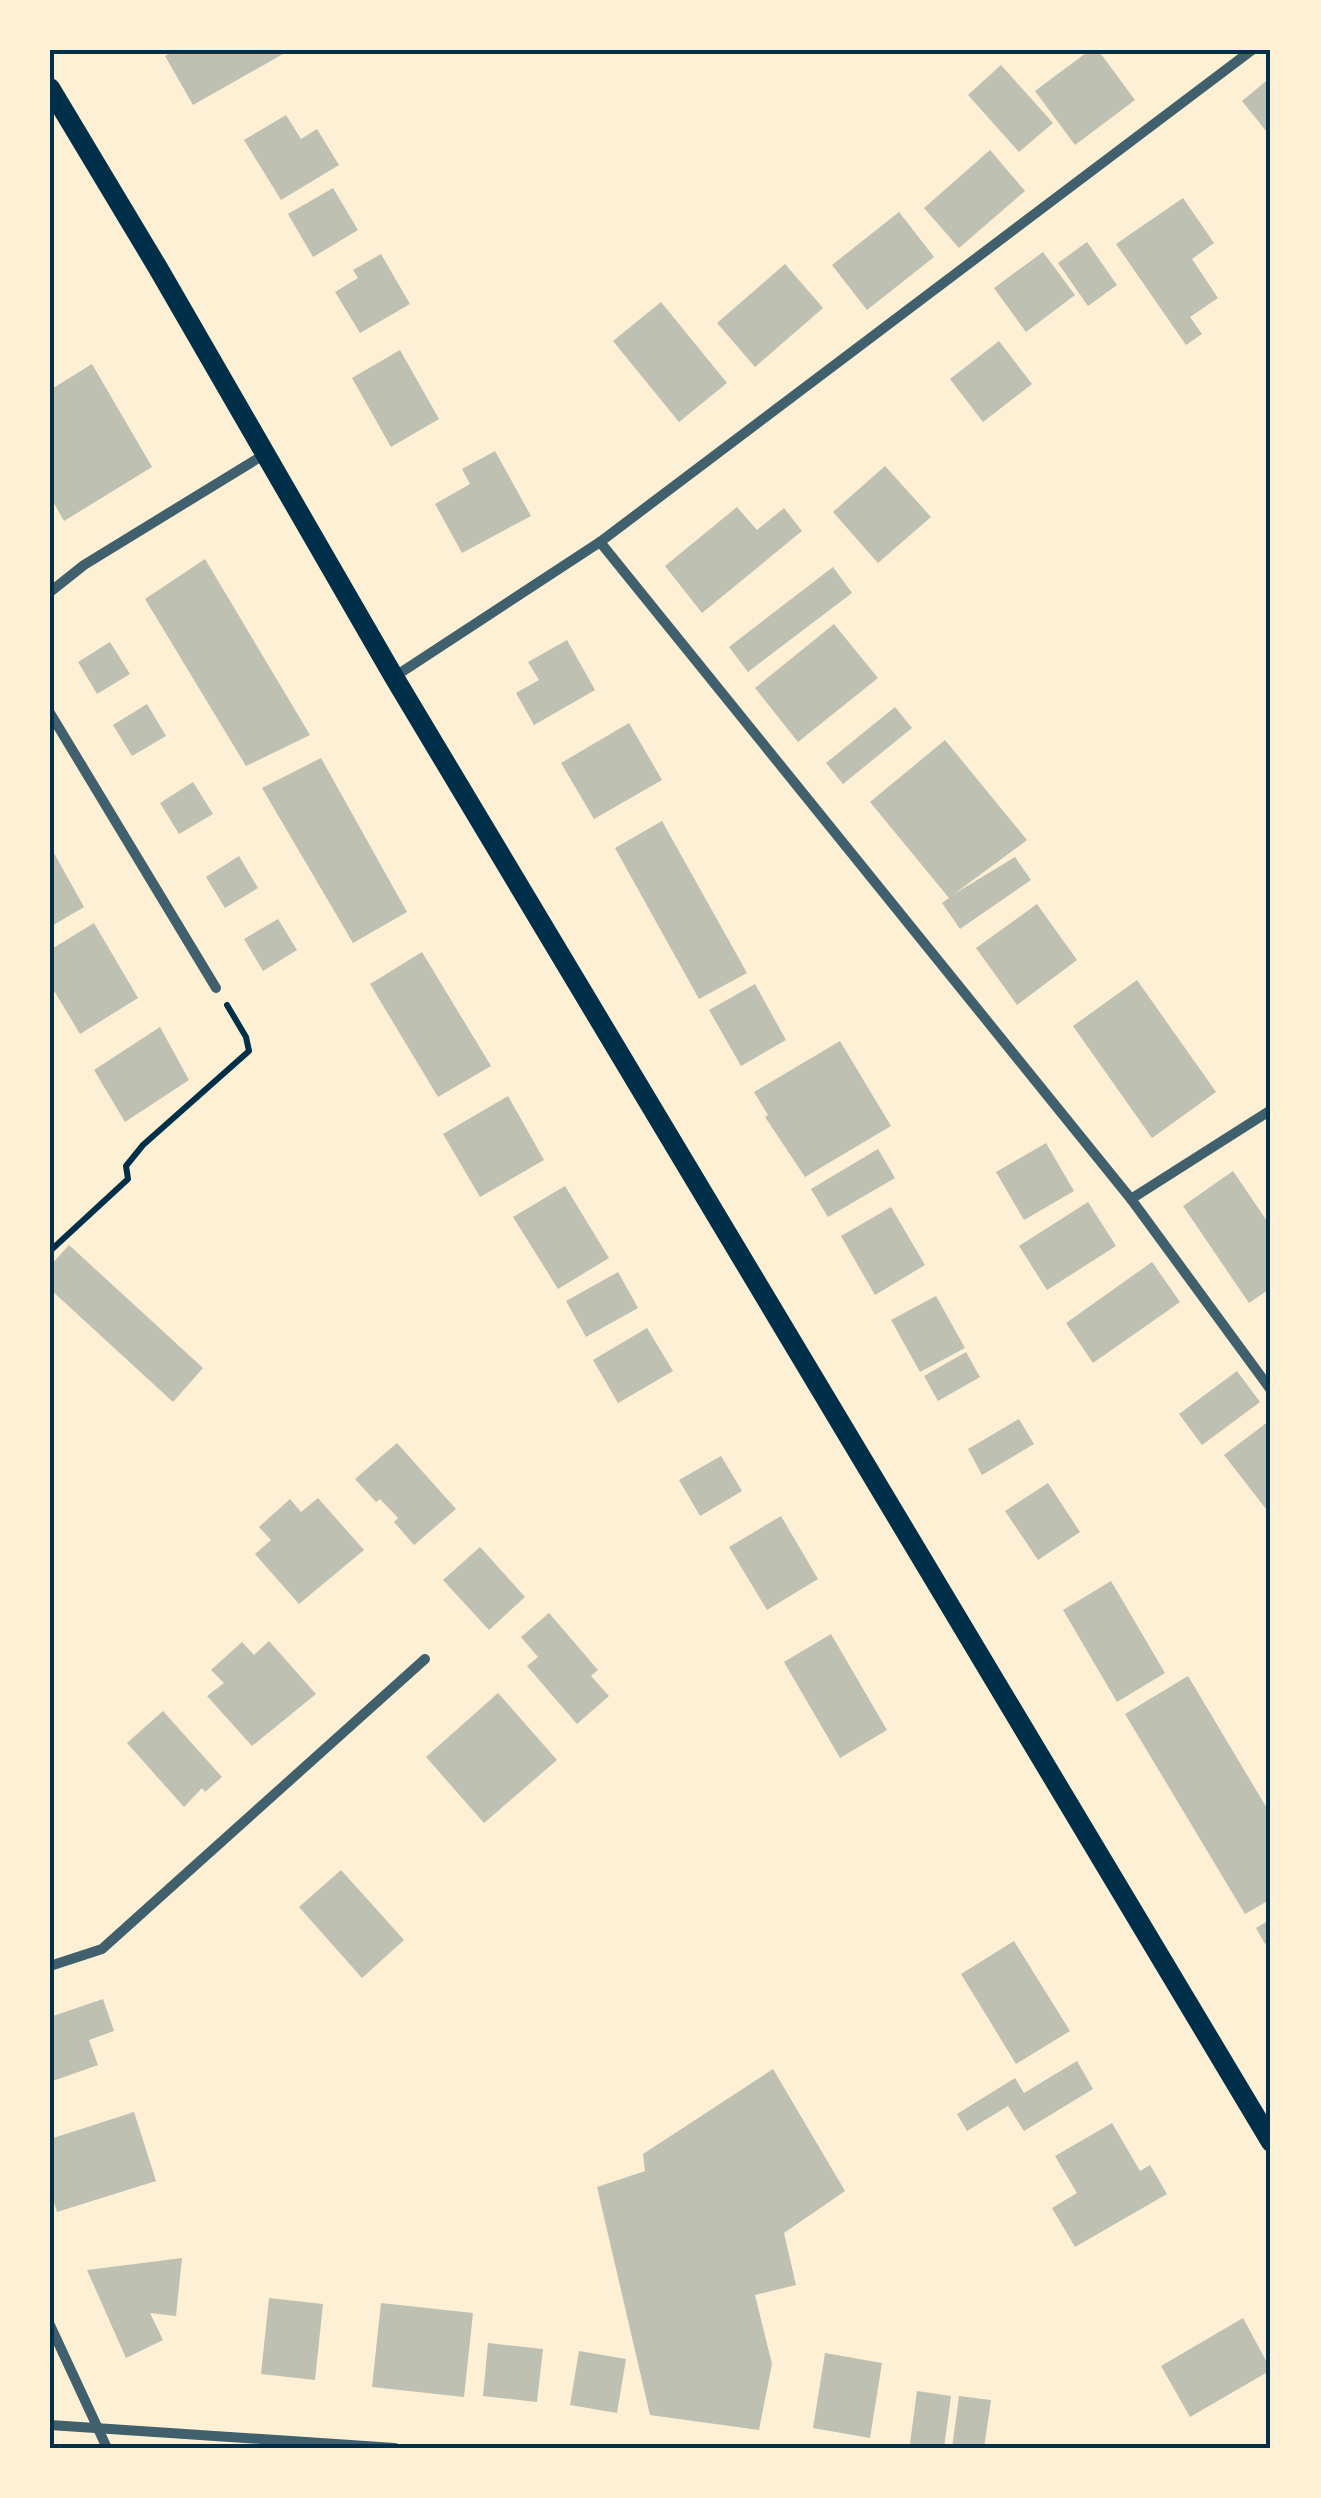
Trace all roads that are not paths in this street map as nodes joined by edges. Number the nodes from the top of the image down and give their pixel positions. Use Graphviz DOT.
graph roads {
  1 [pos="1252,50"];
  2 [pos="50,88"];
  3 [pos="265,454"];
  4 [pos="600,542"];
  5 [pos="50,592"];
  6 [pos="394,676"];
  7 [pos="50,713"];
  8 [pos="216,988"];
  9 [pos="1271,1110"];
  10 [pos="1131,1200"];
  11 [pos="1271,1390"];
  12 [pos="425,1659"];
  13 [pos="50,1966"];
  14 [pos="1271,2142"];
  15 [pos="50,2325"];
  16 [pos="50,2424"];
  17 [pos="98,2429"];
  18 [pos="107,2448"];
  19 [pos="395,2448"];
  1 -- 4 [label="street"];
  2 -- 3 [label="main road"];
  3 -- 5 [label="street"];
  3 -- 6 [label="main road"];
  4 -- 6 [label="street"];
  4 -- 10 [label="street"];
  6 -- 14 [label="main road"];
  7 -- 8 [label="street"];
  9 -- 10 [label="street"];
  10 -- 11 [label="street"];
  12 -- 13 [label="street"];
  15 -- 17 [label="street"];
  16 -- 17 [label="street"];
  17 -- 18 [label="street"];
  17 -- 19 [label="street"];
}
